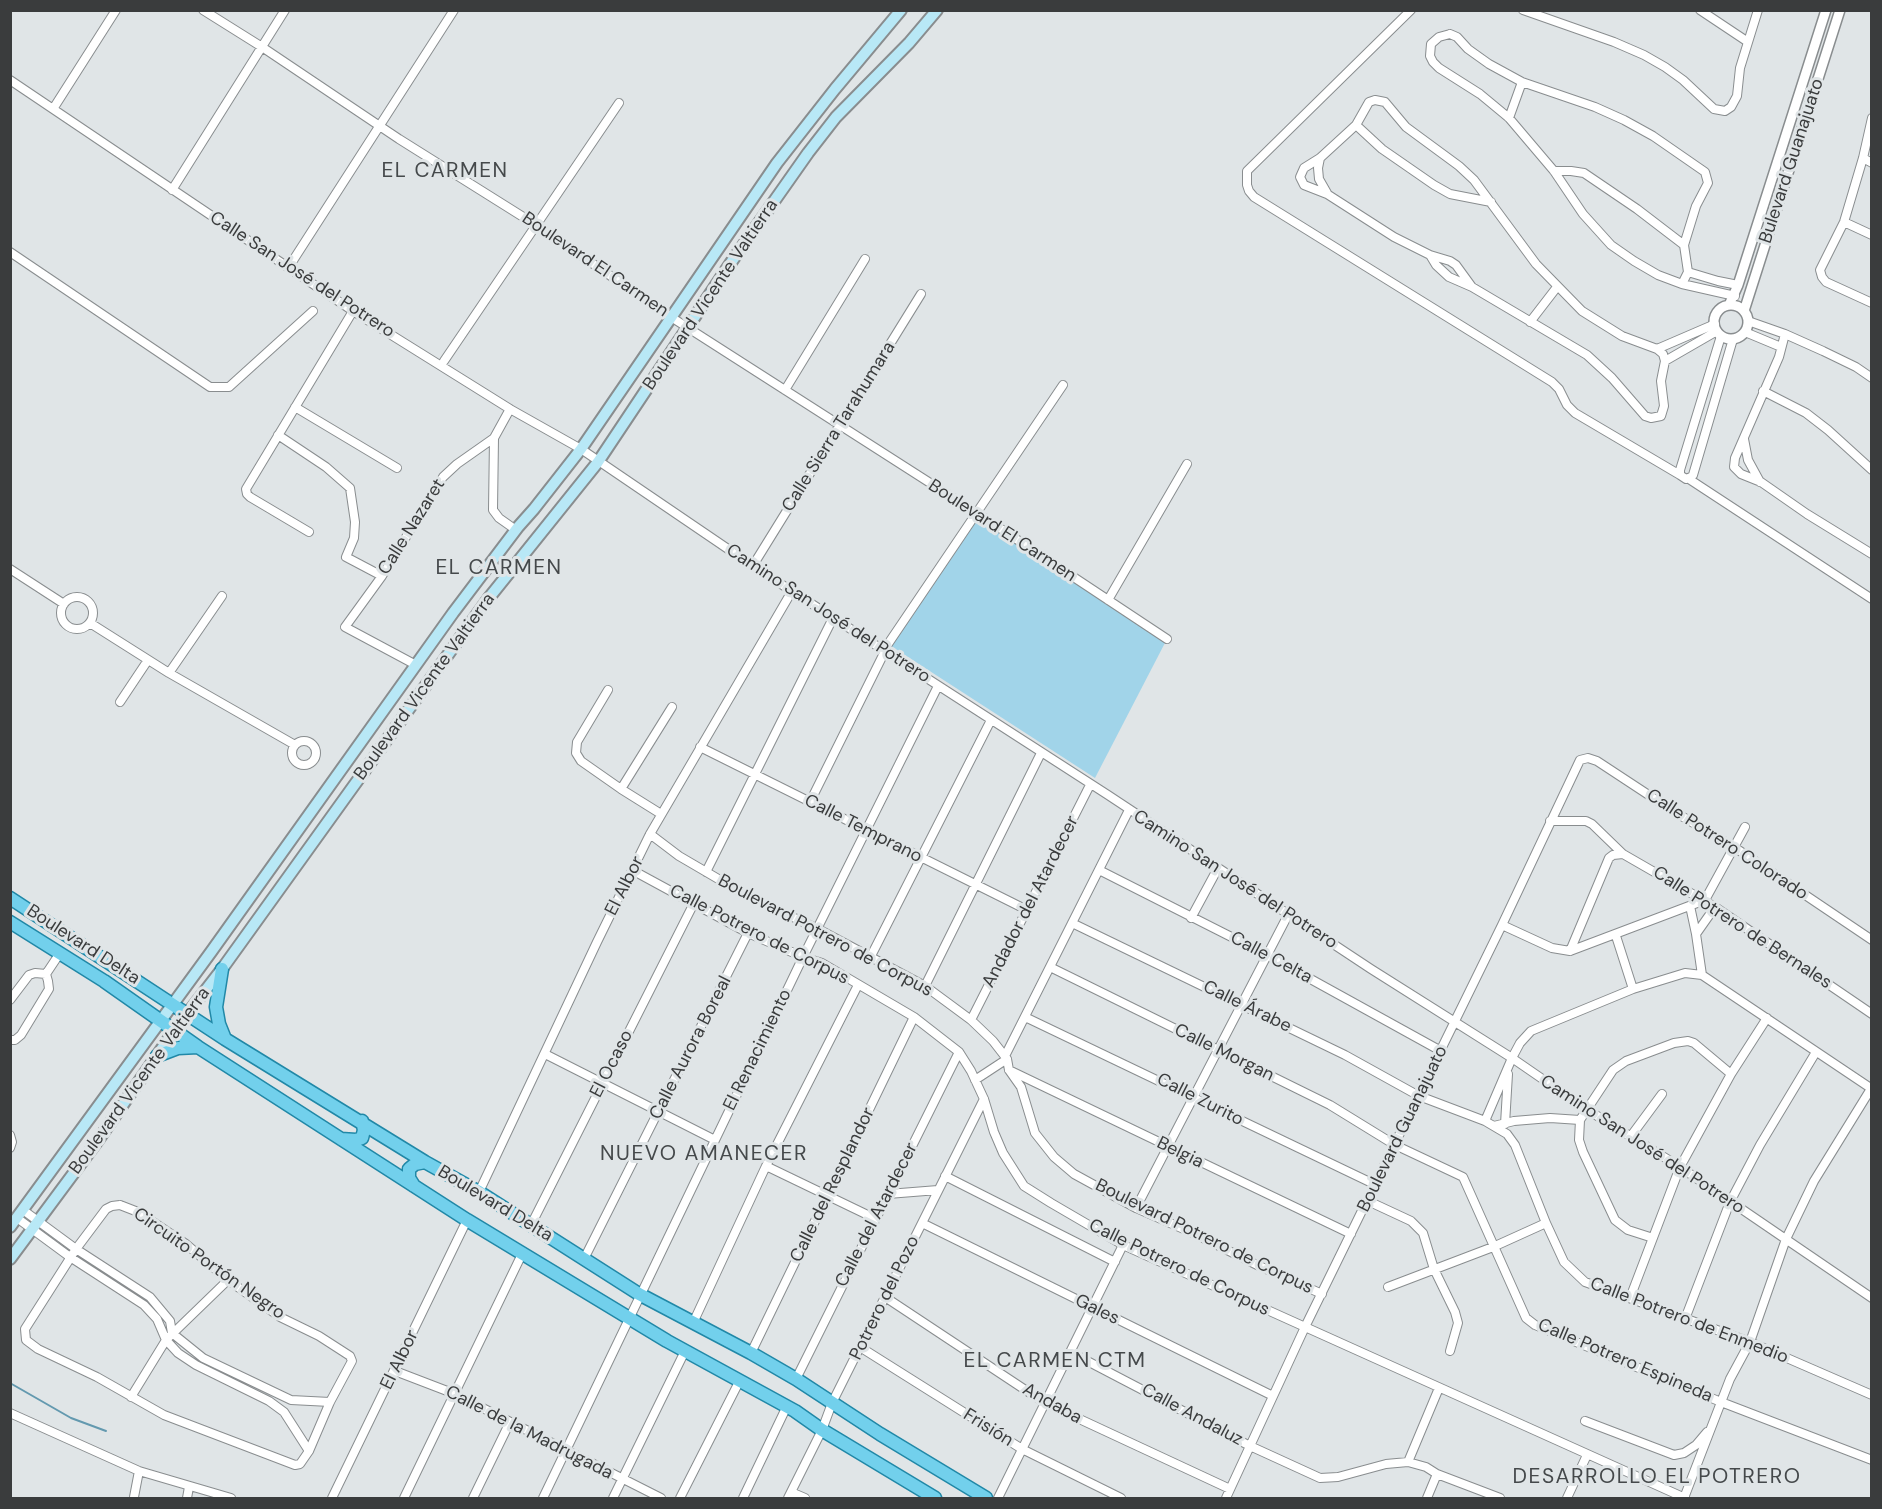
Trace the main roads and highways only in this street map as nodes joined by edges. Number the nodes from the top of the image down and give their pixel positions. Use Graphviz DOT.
graph roads {
  1 [pos="901,10"];
  2 [pos="937,10"];
  3 [pos="10,898"];
  4 [pos="10,922"];
  5 [pos="114,966"];
  6 [pos="222,969"];
  7 [pos="104,981"];
  8 [pos="173,1004"];
  9 [pos="187,1013"];
  10 [pos="160,1022"];
  11 [pos="174,1031"];
  12 [pos="225,1039"];
  13 [pos="198,1047"];
  14 [pos="157,1056"];
  15 [pos="362,1121"];
  16 [pos="340,1139"];
  17 [pos="425,1162"];
  18 [pos="414,1186"];
  19 [pos="17,1218"];
  20 [pos="10,1259"];
  21 [pos="935,1498"];
  22 [pos="986,1498"];
  1 -- 8 [label="main road, Boulevard Vicente Valtierra"];
  2 -- 6 [label="main road, Boulevard Vicente Valtierra"];
  3 -- 5 [label="main road, Boulevard Delta"];
  4 -- 7 [label="main road, Boulevard Delta"];
  5 -- 7 [label="main road"];
  5 -- 8 [label="main road, Boulevard Delta"];
  6 -- 9 [label="main road, Boulevard Vicente Valtierra"];
  6 -- 12 [label="main road"];
  7 -- 10 [label="main road, Boulevard Delta"];
  8 -- 9 [label="main road, Boulevard Delta"];
  8 -- 10 [label="main road, Boulevard Vicente Valtierra"];
  9 -- 11 [label="main road, Boulevard Vicente Valtierra"];
  9 -- 12 [label="main road, Boulevard Delta"];
  10 -- 11 [label="main road, Boulevard Delta"];
  10 -- 19 [label="main road, Boulevard Vicente Valtierra"];
  11 -- 13 [label="main road, Boulevard Delta"];
  11 -- 14 [label="main road, Boulevard Vicente Valtierra"];
  12 -- 15 [label="main road, Boulevard Delta"];
  13 -- 14 [label="main road"];
  13 -- 16 [label="main road, Boulevard Delta"];
  14 -- 20 [label="main road, Boulevard Vicente Valtierra"];
  15 -- 16 [label="main road"];
  15 -- 17 [label="main road, Boulevard Delta"];
  16 -- 18 [label="main road, Boulevard Delta"];
  17 -- 18 [label="main road"];
  17 -- 22 [label="main road, Boulevard Delta"];
  18 -- 21 [label="main road, Boulevard Delta"];
}
